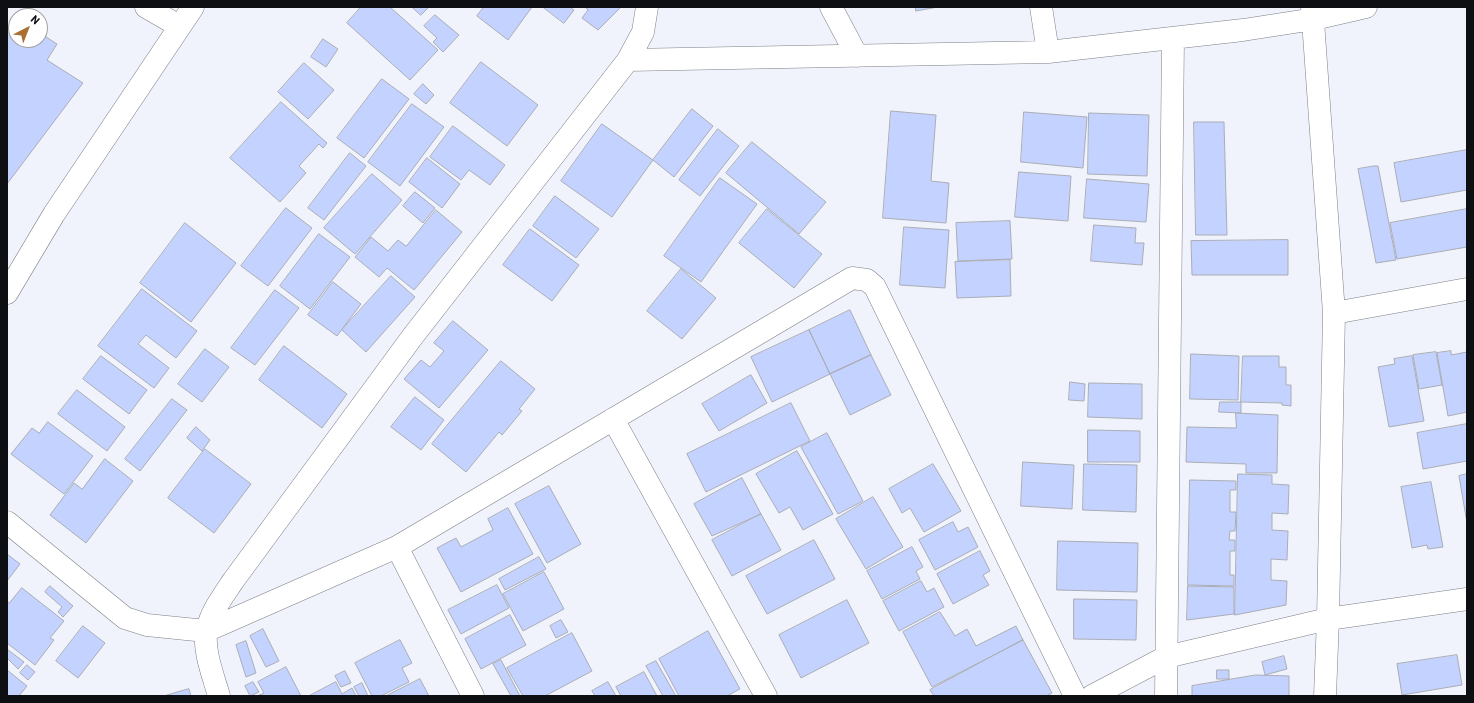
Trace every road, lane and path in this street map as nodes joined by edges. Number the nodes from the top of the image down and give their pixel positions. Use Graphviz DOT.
graph roads {
  1 [pos="146,7"];
  2 [pos="192,7"];
  3 [pos="647,7"];
  4 [pos="831,7"];
  5 [pos="1041,7"];
  6 [pos="1366,7"];
  7 [pos="1313,13"];
  8 [pos="180,26"];
  9 [pos="1173,39"];
  10 [pos="1048,52"];
  11 [pos="857,56"];
  12 [pos="628,60"];
  13 [pos="1467,288"];
  14 [pos="7,293"];
  15 [pos="1334,313"];
  16 [pos="614,419"];
  17 [pos="7,522"];
  18 [pos="398,547"];
  19 [pos="1467,599"];
  20 [pos="1328,619"];
  21 [pos="206,631"];
  22 [pos="1166,657"];
  23 [pos="219,696"];
  24 [pos="473,696"];
  25 [pos="766,696"];
  26 [pos="1075,696"];
  27 [pos="1092,696"];
  28 [pos="1166,696"];
  29 [pos="1325,696"];
  1 -- 8 [label="street"];
  2 -- 8 [label="street"];
  3 -- 12 [label="street"];
  4 -- 11 [label="street"];
  5 -- 10 [label="street"];
  6 -- 7 [label="street"];
  7 -- 9 [label="street"];
  7 -- 15 [label="street"];
  8 -- 14 [label="street"];
  9 -- 10 [label="street"];
  9 -- 22 [label="street"];
  10 -- 11 [label="street"];
  11 -- 12 [label="street"];
  12 -- 21 [label="street"];
  13 -- 15 [label="street"];
  15 -- 20 [label="street"];
  16 -- 18 [label="street"];
  16 -- 25 [label="street"];
  16 -- 26 [label="street"];
  17 -- 21 [label="street"];
  18 -- 21 [label="street"];
  18 -- 24 [label="street"];
  19 -- 20 [label="street"];
  20 -- 22 [label="street"];
  20 -- 29 [label="street"];
  21 -- 23 [label="street"];
  22 -- 27 [label="street"];
  22 -- 28 [label="street"];
}
